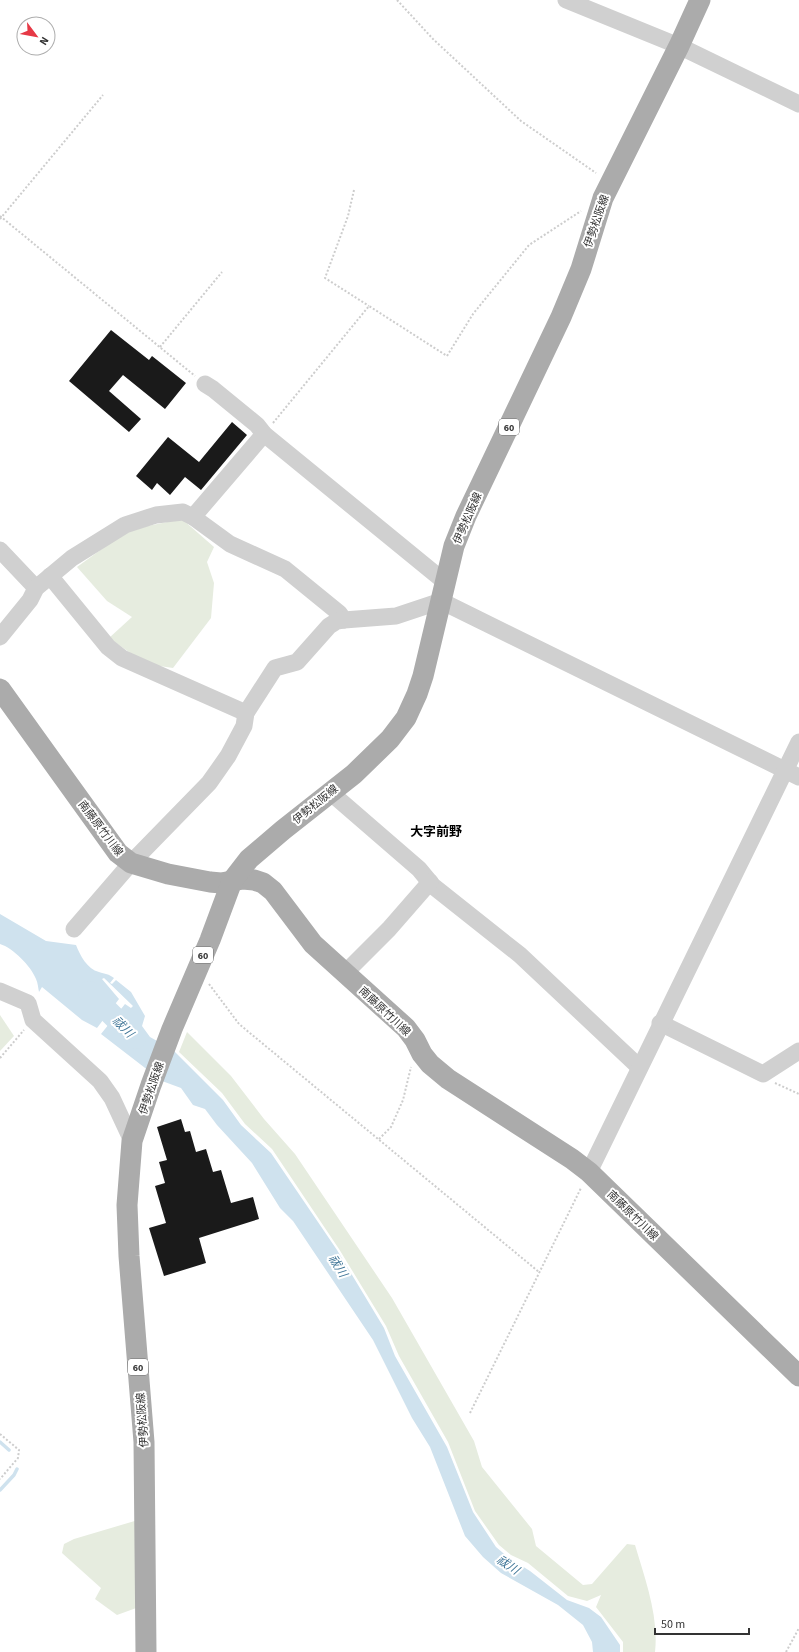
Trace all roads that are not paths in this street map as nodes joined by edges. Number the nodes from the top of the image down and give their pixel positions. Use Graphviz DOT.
graph roads {
  1 [pos="566,0"];
  2 [pos="700,0"];
  3 [pos="680,46"];
  4 [pos="799,104"];
  5 [pos="205,384"];
  6 [pos="264,434"];
  7 [pos="193,517"];
  8 [pos="0,550"];
  9 [pos="50,576"];
  10 [pos="36,588"];
  11 [pos="443,592"];
  12 [pos="344,620"];
  13 [pos="0,637"];
  14 [pos="0,689"];
  15 [pos="246,713"];
  16 [pos="799,742"];
  17 [pos="792,774"];
  18 [pos="330,792"];
  19 [pos="131,863"];
  20 [pos="232,881"];
  21 [pos="430,882"];
  22 [pos="74,929"];
  23 [pos="345,974"];
  24 [pos="0,991"];
  25 [pos="660,1023"];
  26 [pos="799,1051"];
  27 [pos="639,1067"];
  28 [pos="132,1141"];
  29 [pos="589,1172"];
  30 [pos="799,1376"];
  31 [pos="146,1652"];
  1 -- 3 [label="street"];
  2 -- 3 [label="main road, 伊勢松阪線 / 60"];
  3 -- 4 [label="street"];
  3 -- 11 [label="main road, 伊勢松阪線 / 60"];
  5 -- 6 [label="street"];
  6 -- 7 [label="street"];
  6 -- 11 [label="street"];
  7 -- 9 [label="street"];
  7 -- 12 [label="street"];
  8 -- 10 [label="street"];
  9 -- 10 [label="street"];
  9 -- 15 [label="street"];
  10 -- 13 [label="street"];
  11 -- 12 [label="street"];
  11 -- 17 [label="street"];
  11 -- 18 [label="main road, 伊勢松阪線 / 60"];
  12 -- 15 [label="street"];
  14 -- 19 [label="main road, 南藤原竹川線"];
  15 -- 19 [label="street"];
  16 -- 17 [label="street"];
  17 -- 25 [label="street"];
  18 -- 20 [label="main road, 伊勢松阪線 / 60"];
  18 -- 21 [label="street"];
  19 -- 20 [label="main road, 南藤原竹川線"];
  19 -- 22 [label="street"];
  20 -- 23 [label="main road, 南藤原竹川線"];
  20 -- 28 [label="main road, 伊勢松阪線 / 60"];
  21 -- 23 [label="street"];
  21 -- 27 [label="street"];
  23 -- 29 [label="main road, 南藤原竹川線"];
  24 -- 28 [label="street"];
  25 -- 26 [label="street"];
  25 -- 27 [label="street"];
  27 -- 29 [label="street"];
  28 -- 31 [label="main road, 伊勢松阪線 / 60"];
  29 -- 30 [label="main road, 南藤原竹川線"];
}
